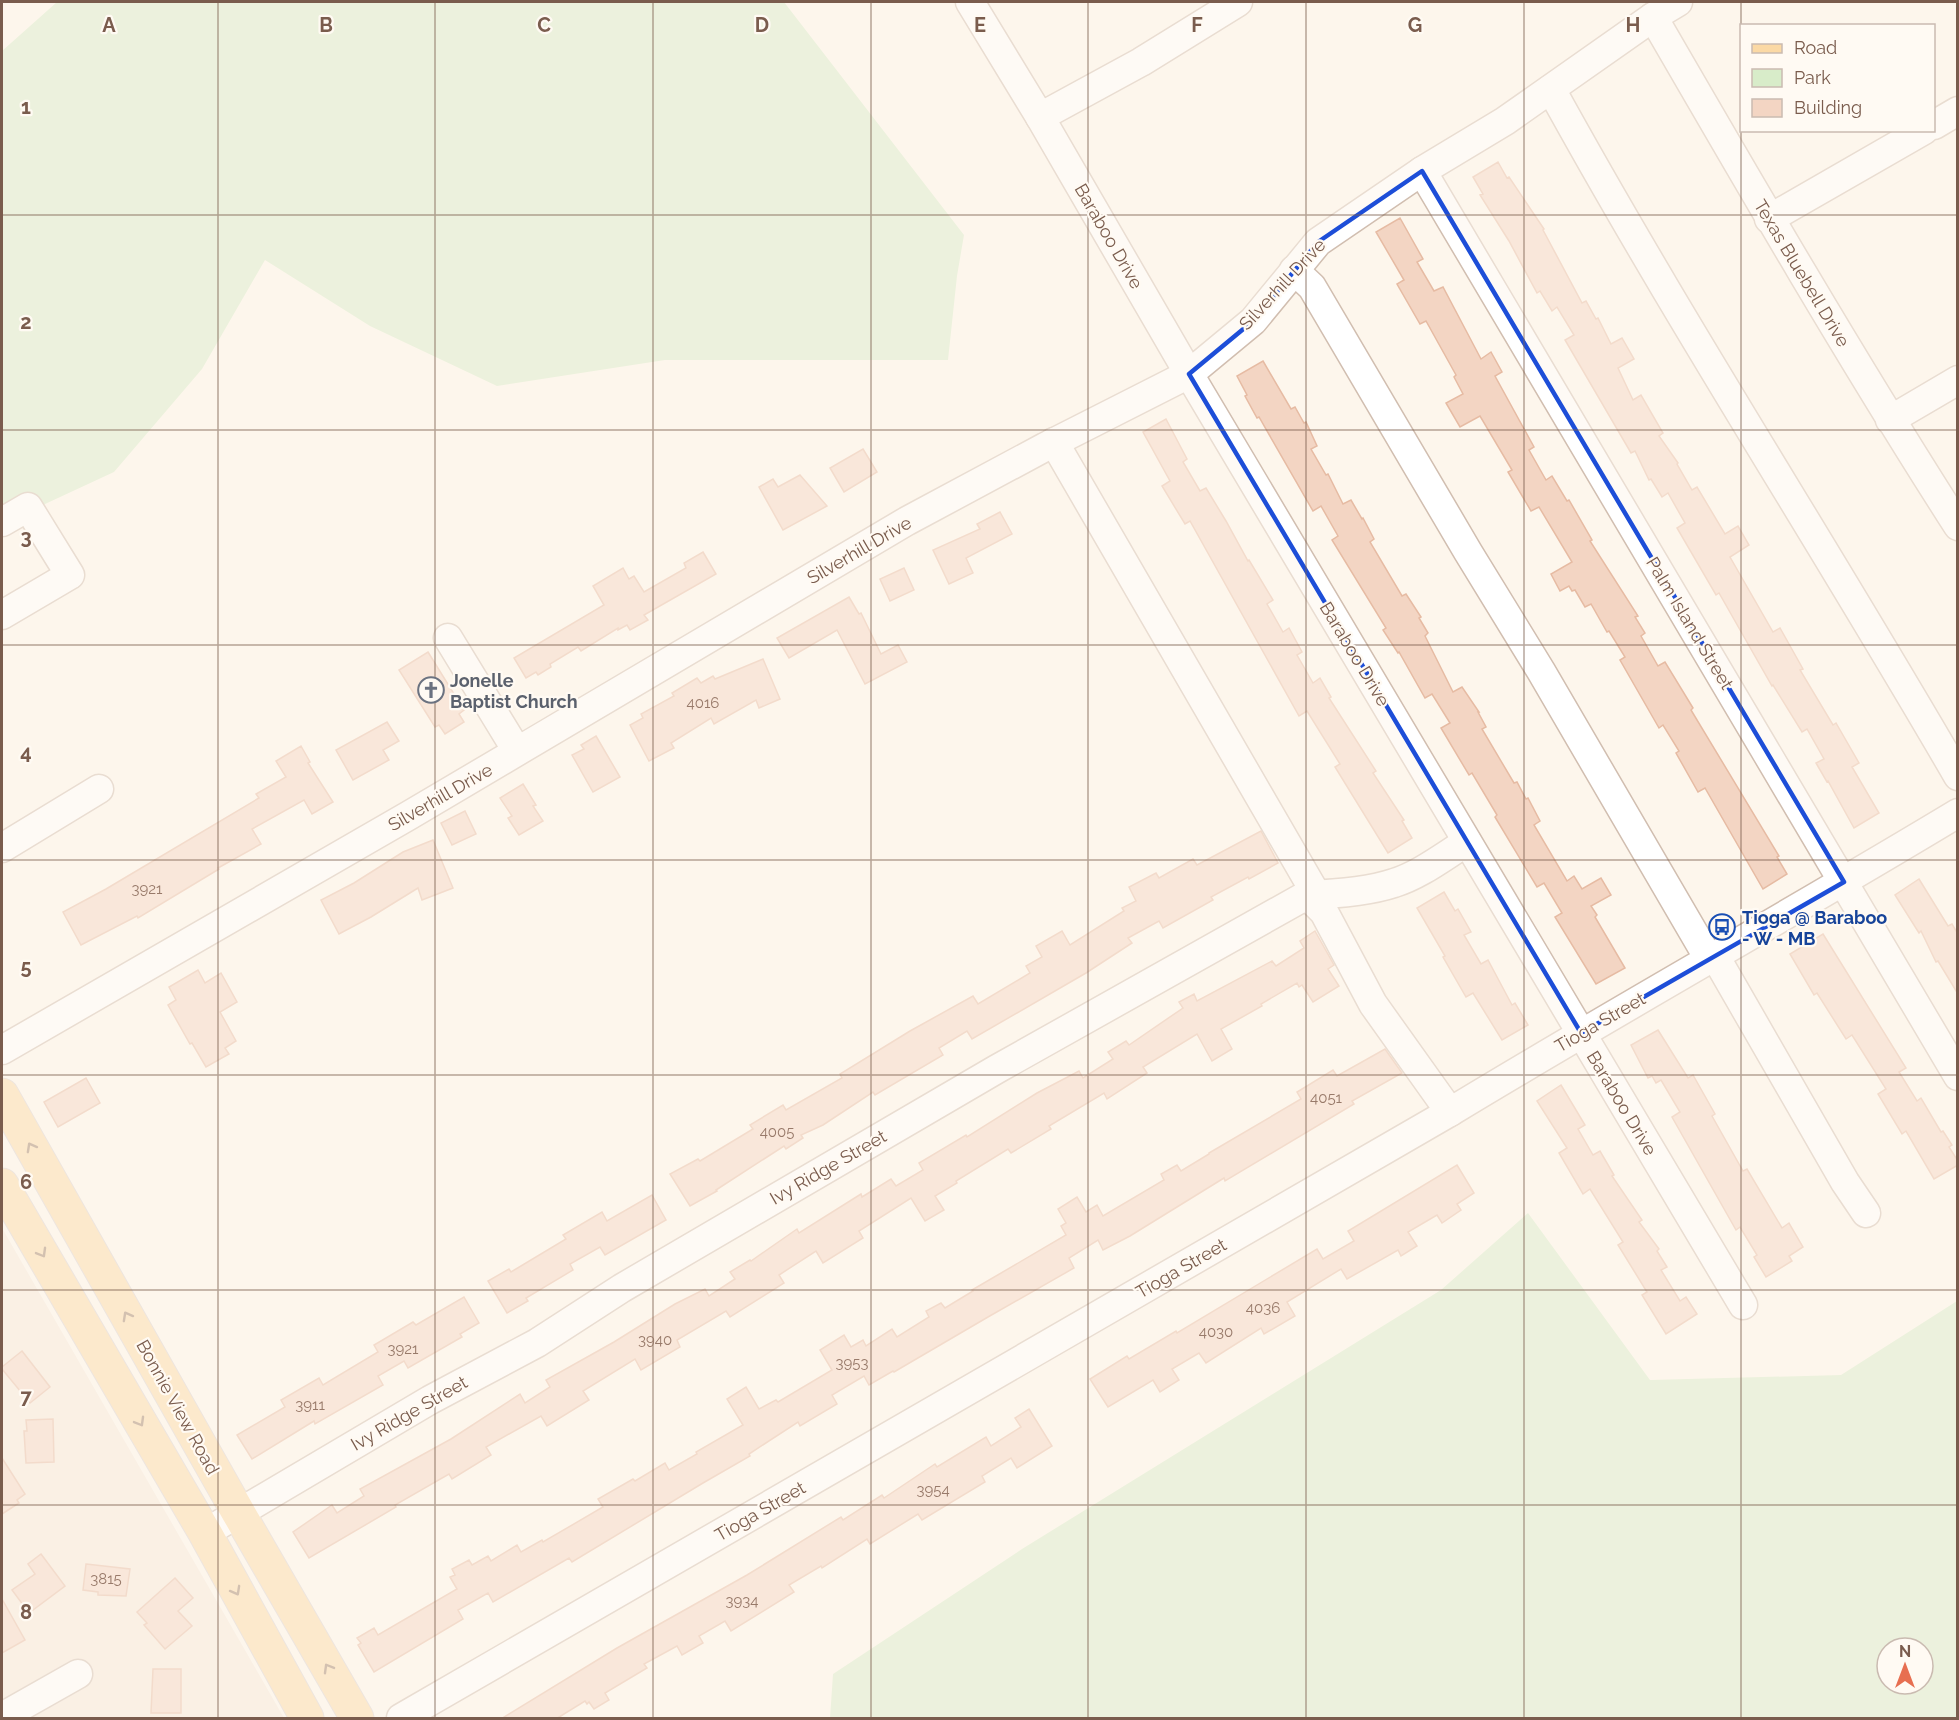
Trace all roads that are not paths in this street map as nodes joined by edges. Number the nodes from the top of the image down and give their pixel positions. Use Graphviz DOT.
graph roads {
  1 [pos="970,2"];
  2 [pos="1238,2"];
  3 [pos="1678,2"];
  4 [pos="1653,17"];
  5 [pos="1551,88"];
  6 [pos="1958,111"];
  7 [pos="1040,117"];
  8 [pos="1935,124"];
  9 [pos="1921,132"];
  10 [pos="1422,171"];
  11 [pos="1769,219"];
  12 [pos="1294,270"];
  13 [pos="1189,374"];
  14 [pos="1958,380"];
  15 [pos="1890,420"];
  16 [pos="1054,442"];
  17 [pos="2,522"];
  18 [pos="1958,526"];
  19 [pos="2,615"];
  20 [pos="448,638"];
  21 [pos="517,751"];
  22 [pos="1958,776"];
  23 [pos="99,789"];
  24 [pos="1958,813"];
  25 [pos="1467,842"];
  26 [pos="2,848"];
  27 [pos="1844,882"];
  28 [pos="1311,894"];
  29 [pos="1712,958"];
  30 [pos="1581,1033"];
  31 [pos="2,1050"];
  32 [pos="1958,1076"];
  33 [pos="2,1095"];
  34 [pos="1450,1112"];
  35 [pos="2,1185"];
  36 [pos="1866,1213"];
  37 [pos="10,1219"];
  38 [pos="1743,1305"];
  39 [pos="238,1512"];
  40 [pos="205,1533"];
  41 [pos="78,1674"];
  42 [pos="2,1718"];
  43 [pos="307,1719"];
  44 [pos="357,1719"];
  45 [pos="401,1719"];
  1 -- 7 [label="street, Baraboo Drive"];
  2 -- 7 [label="street"];
  3 -- 4 [label="street, Silverhill Drive"];
  4 -- 5 [label="street, Silverhill Drive"];
  4 -- 11 [label="street, Texas Bluebell Drive"];
  5 -- 10 [label="street, Silverhill Drive"];
  5 -- 22 [label="street"];
  6 -- 8 [label="street"];
  7 -- 13 [label="street, Baraboo Drive"];
  9 -- 11 [label="street"];
  10 -- 12 [label="street, Silverhill Drive"];
  10 -- 27 [label="street, Palm Island Street"];
  11 -- 15 [label="street, Texas Bluebell Drive"];
  12 -- 13 [label="street, Silverhill Drive"];
  12 -- 29 [label="street"];
  13 -- 16 [label="street, Silverhill Drive"];
  13 -- 25 [label="street, Baraboo Drive"];
  14 -- 15 [label="street"];
  15 -- 18 [label="street, Texas Bluebell Drive"];
  16 -- 21 [label="street, Silverhill Drive"];
  16 -- 28 [label="street"];
  17 -- 19 [label="street"];
  20 -- 21 [label="street"];
  21 -- 31 [label="street, Silverhill Drive"];
  23 -- 26 [label="street"];
  24 -- 27 [label="street, Tioga Street"];
  25 -- 28 [label="street, Ivy Ridge Street"];
  25 -- 30 [label="street, Baraboo Drive"];
  27 -- 29 [label="street, Tioga Street"];
  27 -- 32 [label="street, Palm Island Street"];
  28 -- 34 [label="street"];
  28 -- 39 [label="street, Ivy Ridge Street"];
  29 -- 30 [label="street, Tioga Street"];
  29 -- 36 [label="street"];
  30 -- 34 [label="street, Tioga Street"];
  30 -- 38 [label="street, Baraboo Drive"];
  39 -- 33 [label="main road, Bonnie View Road, one-way"];
  34 -- 45 [label="street, Tioga Street"];
  35 -- 37 [label="main road"];
  37 -- 40 [label="main road, one-way"];
  39 -- 40 [label="street, Ivy Ridge Street"];
  44 -- 39 [label="main road, Bonnie View Road, one-way"];
  40 -- 43 [label="main road, one-way"];
  41 -- 42 [label="street"];
}
